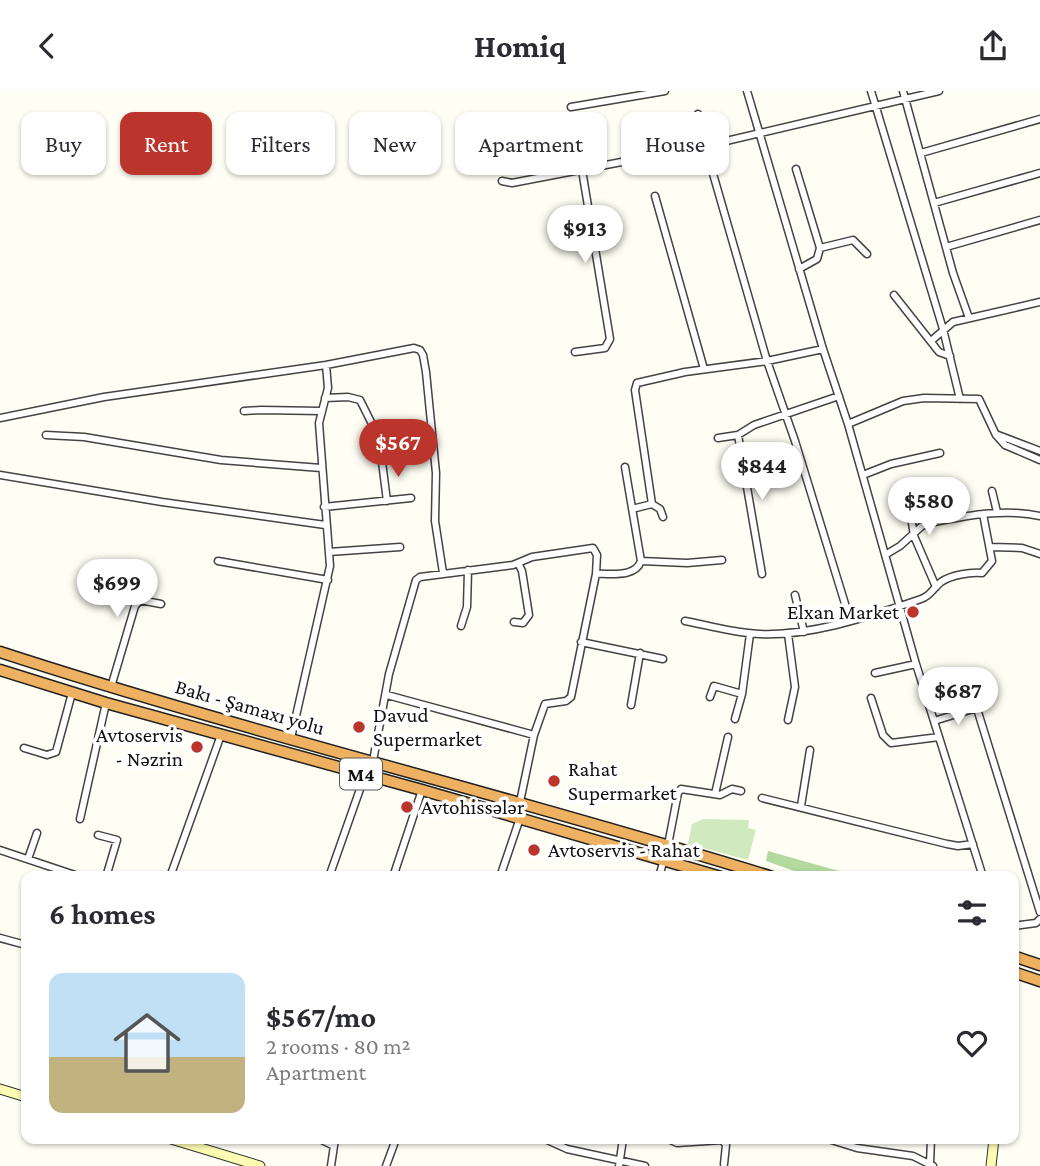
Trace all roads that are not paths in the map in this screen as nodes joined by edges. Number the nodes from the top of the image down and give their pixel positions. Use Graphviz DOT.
graph roads {
  1 [pos="665,91"];
  2 [pos="747,91"];
  3 [pos="871,91"];
  4 [pos="903,91"];
  5 [pos="939,91"];
  6 [pos="904,99"];
  7 [pos="875,104"];
  8 [pos="571,107"];
  9 [pos="1040,118"];
  10 [pos="759,133"];
  11 [pos="729,140"];
  12 [pos="920,153"];
  13 [pos="796,169"];
  14 [pos="1040,173"];
  15 [pos="555,175"];
  16 [pos="583,175"];
  17 [pos="714,175"];
  18 [pos="502,181"];
  19 [pos="655,197"];
  20 [pos="934,203"];
  21 [pos="1040,221"];
  22 [pos="946,247"];
  23 [pos="820,248"];
  24 [pos="867,254"];
  25 [pos="800,269"];
  26 [pos="894,295"];
  27 [pos="1040,302"];
  28 [pos="969,318"];
  29 [pos="943,329"];
  30 [pos="930,341"];
  31 [pos="823,349"];
  32 [pos="575,352"];
  33 [pos="950,356"];
  34 [pos="767,361"];
  35 [pos="326,365"];
  36 [pos="704,369"];
  37 [pos="839,396"];
  38 [pos="325,398"];
  39 [pos="960,399"];
  40 [pos="244,411"];
  41 [pos="321,411"];
  42 [pos="785,415"];
  43 [pos="0,418"];
  44 [pos="848,424"];
  45 [pos="373,426"];
  46 [pos="46,435"];
  47 [pos="738,435"];
  48 [pos="996,435"];
  49 [pos="718,438"];
  50 [pos="1040,451"];
  51 [pos="940,453"];
  52 [pos="1040,460"];
  53 [pos="382,461"];
  54 [pos="625,467"];
  55 [pos="321,468"];
  56 [pos="0,475"];
  57 [pos="863,475"];
  58 [pos="907,490"];
  59 [pos="992,491"];
  60 [pos="411,498"];
  61 [pos="387,501"];
  62 [pos="652,504"];
  63 [pos="324,507"];
  64 [pos="632,509"];
  65 [pos="997,512"];
  66 [pos="983,513"];
  67 [pos="1040,516"];
  68 [pos="663,517"];
  69 [pos="325,526"];
  70 [pos="914,535"];
  71 [pos="400,547"];
  72 [pos="991,547"];
  73 [pos="329,552"];
  74 [pos="1040,554"];
  75 [pos="884,555"];
  76 [pos="722,560"];
  77 [pos="218,561"];
  78 [pos="641,561"];
  79 [pos="518,563"];
  80 [pos="468,570"];
  81 [pos="443,573"];
  82 [pos="596,574"];
  83 [pos="762,574"];
  84 [pos="328,580"];
  85 [pos="936,587"];
  86 [pos="795,595"];
  87 [pos="161,604"];
  88 [pos="899,606"];
  89 [pos="850,620"];
  90 [pos="685,621"];
  91 [pos="514,622"];
  92 [pos="461,626"];
  93 [pos="804,632"];
  94 [pos="750,634"];
  95 [pos="788,634"];
  96 [pos="581,642"];
  97 [pos="0,652"];
  98 [pos="640,653"];
  99 [pos="663,659"];
  100 [pos="916,664"];
  101 [pos="0,670"];
  102 [pos="875,673"];
  103 [pos="969,683"];
  104 [pos="111,688"];
  105 [pos="72,693"];
  106 [pos="742,694"];
  107 [pos="387,695"];
  108 [pos="710,697"];
  109 [pos="871,698"];
  110 [pos="106,703"];
  111 [pos="631,705"];
  112 [pos="976,708"];
  113 [pos="735,719"];
  114 [pos="788,720"];
  115 [pos="934,721"];
  116 [pos="534,735"];
  117 [pos="221,736"];
  118 [pos="728,737"];
  119 [pos="939,737"];
  120 [pos="291,739"];
  121 [pos="24,748"];
  122 [pos="810,750"];
  123 [pos="373,761"];
  124 [pos="365,775"];
  125 [pos="422,790"];
  126 [pos="741,791"];
  127 [pos="715,794"];
  128 [pos="762,797"];
  129 [pos="520,802"];
  130 [pos="801,806"];
  131 [pos="520,818"];
  132 [pos="80,819"];
  133 [pos="37,833"];
  134 [pos="98,835"];
  135 [pos="973,844"];
  136 [pos="668,845"];
  137 [pos="0,850"];
  138 [pos="28,859"];
  139 [pos="664,859"];
  140 [pos="63,871"];
  141 [pos="108,871"];
  142 [pos="172,871"];
  143 [pos="331,871"];
  144 [pos="395,871"];
  145 [pos="502,871"];
  146 [pos="661,871"];
  147 [pos="703,871"];
  148 [pos="752,871"];
  149 [pos="981,871"];
  150 [pos="1040,912"];
  151 [pos="1040,919"];
  152 [pos="1019,925"];
  153 [pos="0,938"];
  154 [pos="21,944"];
  155 [pos="1019,958"];
  156 [pos="1040,965"];
  157 [pos="1019,974"];
  158 [pos="1040,981"];
  159 [pos="0,1089"];
  160 [pos="21,1095"];
  161 [pos="187,1144"];
  162 [pos="335,1144"];
  163 [pos="394,1144"];
  164 [pos="556,1144"];
  165 [pos="622,1144"];
  166 [pos="725,1144"];
  167 [pos="844,1144"];
  168 [pos="931,1144"];
  169 [pos="993,1144"];
  170 [pos="620,1164"];
  171 [pos="724,1164"];
  172 [pos="931,1165"];
  173 [pos="260,1166"];
  174 [pos="331,1166"];
  175 [pos="386,1166"];
  176 [pos="645,1166"];
  177 [pos="991,1166"];
  1 -- 8 [label="street"];
  2 -- 10 [label="street"];
  3 -- 7 [label="street"];
  4 -- 6 [label="street"];
  5 -- 6 [label="street"];
  6 -- 7 [label="street"];
  6 -- 12 [label="street"];
  7 -- 10 [label="street"];
  7 -- 29 [label="street"];
  9 -- 12 [label="street"];
  10 -- 11 [label="street"];
  10 -- 25 [label="street"];
  12 -- 20 [label="street"];
  13 -- 23 [label="street"];
  14 -- 20 [label="street"];
  15 -- 18 [label="street"];
  16 -- 32 [label="street"];
  17 -- 34 [label="street"];
  19 -- 36 [label="street"];
  20 -- 22 [label="street"];
  21 -- 22 [label="street"];
  22 -- 28 [label="street"];
  23 -- 24 [label="street"];
  23 -- 25 [label="street"];
  25 -- 31 [label="street"];
  26 -- 30 [label="street"];
  27 -- 28 [label="street"];
  28 -- 29 [label="street"];
  29 -- 30 [label="street"];
  29 -- 33 [label="street"];
  30 -- 33 [label="street"];
  31 -- 34 [label="street"];
  31 -- 37 [label="street"];
  33 -- 39 [label="street"];
  34 -- 36 [label="street"];
  34 -- 42 [label="street"];
  35 -- 38 [label="street"];
  35 -- 43 [label="street"];
  35 -- 81 [label="street"];
  36 -- 62 [label="street"];
  37 -- 42 [label="street"];
  37 -- 44 [label="street"];
  38 -- 41 [label="street"];
  38 -- 45 [label="street"];
  39 -- 44 [label="street"];
  39 -- 48 [label="street"];
  40 -- 41 [label="street"];
  41 -- 55 [label="street"];
  42 -- 47 [label="street"];
  42 -- 89 [label="street"];
  44 -- 57 [label="street"];
  46 -- 55 [label="street"];
  47 -- 49 [label="street"];
  47 -- 83 [label="street"];
  48 -- 50 [label="street"];
  48 -- 52 [label="street"];
  51 -- 57 [label="street"];
  53 -- 61 [label="street"];
  54 -- 64 [label="street"];
  55 -- 63 [label="street"];
  56 -- 69 [label="street"];
  57 -- 75 [label="street"];
  58 -- 70 [label="street"];
  59 -- 65 [label="street"];
  60 -- 61 [label="street"];
  61 -- 63 [label="street"];
  62 -- 64 [label="street"];
  62 -- 68 [label="street"];
  63 -- 69 [label="street"];
  64 -- 78 [label="street"];
  65 -- 66 [label="street"];
  65 -- 67 [label="street"];
  66 -- 70 [label="street"];
  66 -- 72 [label="street"];
  69 -- 73 [label="street"];
  70 -- 75 [label="street"];
  70 -- 85 [label="street"];
  71 -- 73 [label="street"];
  72 -- 74 [label="street"];
  72 -- 85 [label="street"];
  73 -- 84 [label="street"];
  75 -- 88 [label="street"];
  76 -- 78 [label="street"];
  77 -- 84 [label="street"];
  78 -- 82 [label="street"];
  79 -- 80 [label="street"];
  79 -- 82 [label="street"];
  79 -- 91 [label="street"];
  80 -- 81 [label="street"];
  80 -- 92 [label="street"];
  81 -- 107 [label="street"];
  82 -- 96 [label="street"];
  84 -- 120 [label="street"];
  85 -- 88 [label="street"];
  86 -- 93 [label="street"];
  87 -- 104 [label="street"];
  88 -- 89 [label="street"];
  88 -- 100 [label="street"];
  89 -- 93 [label="street"];
  90 -- 94 [label="street"];
  93 -- 95 [label="street"];
  94 -- 95 [label="street"];
  94 -- 106 [label="street"];
  95 -- 114 [label="street"];
  96 -- 98 [label="street"];
  96 -- 116 [label="street"];
  97 -- 104 [label="highway, Bakı - Şamaxı yolu / M4"];
  98 -- 99 [label="street"];
  98 -- 111 [label="street"];
  100 -- 102 [label="street"];
  100 -- 115 [label="street"];
  101 -- 105 [label="highway, Bakı - Şamaxı yolu / M4"];
  103 -- 112 [label="street"];
  104 -- 120 [label="highway, Bakı - Şamaxı yolu / M4"];
  105 -- 110 [label="highway, Bakı - Şamaxı yolu / M4"];
  105 -- 121 [label="street"];
  106 -- 108 [label="street"];
  106 -- 113 [label="street"];
  107 -- 116 [label="street"];
  107 -- 123 [label="street"];
  109 -- 119 [label="street"];
  110 -- 117 [label="highway, Bakı - Şamaxı yolu / M4"];
  110 -- 132 [label="street"];
  112 -- 115 [label="street"];
  112 -- 150 [label="street"];
  115 -- 119 [label="street"];
  116 -- 129 [label="street"];
  117 -- 124 [label="highway, Bakı - Şamaxı yolu / M4"];
  117 -- 142 [label="street"];
  118 -- 127 [label="street"];
  119 -- 135 [label="street"];
  120 -- 123 [label="highway, Bakı - Şamaxı yolu / M4"];
  122 -- 130 [label="street"];
  123 -- 129 [label="highway, Bakı - Şamaxı yolu / M4"];
  124 -- 125 [label="highway, Bakı - Şamaxı yolu / M4"];
  124 -- 143 [label="street"];
  125 -- 131 [label="highway, Bakı - Şamaxı yolu / M4"];
  125 -- 144 [label="street"];
  126 -- 127 [label="street"];
  127 -- 136 [label="street"];
  128 -- 130 [label="street"];
  129 -- 136 [label="highway, Bakı - Şamaxı yolu / M4"];
  130 -- 135 [label="street"];
  131 -- 139 [label="highway, Bakı - Şamaxı yolu / M4"];
  131 -- 145 [label="street"];
  133 -- 138 [label="street"];
  134 -- 141 [label="street"];
  135 -- 149 [label="street"];
  136 -- 148 [label="highway, Bakı - Şamaxı yolu / M4"];
  137 -- 138 [label="street"];
  138 -- 140 [label="street"];
  139 -- 146 [label="street"];
  139 -- 147 [label="highway, Bakı - Şamaxı yolu / M4"];
  151 -- 152 [label="street"];
  153 -- 154 [label="street"];
  155 -- 156 [label="highway"];
  157 -- 158 [label="highway"];
  159 -- 160 [label="street"];
  161 -- 173 [label="street"];
  162 -- 174 [label="street"];
  163 -- 175 [label="street"];
  164 -- 170 [label="street"];
  165 -- 170 [label="street"];
  166 -- 171 [label="street"];
  167 -- 172 [label="street"];
  168 -- 172 [label="street"];
  169 -- 177 [label="street"];
  170 -- 176 [label="street"];
}
